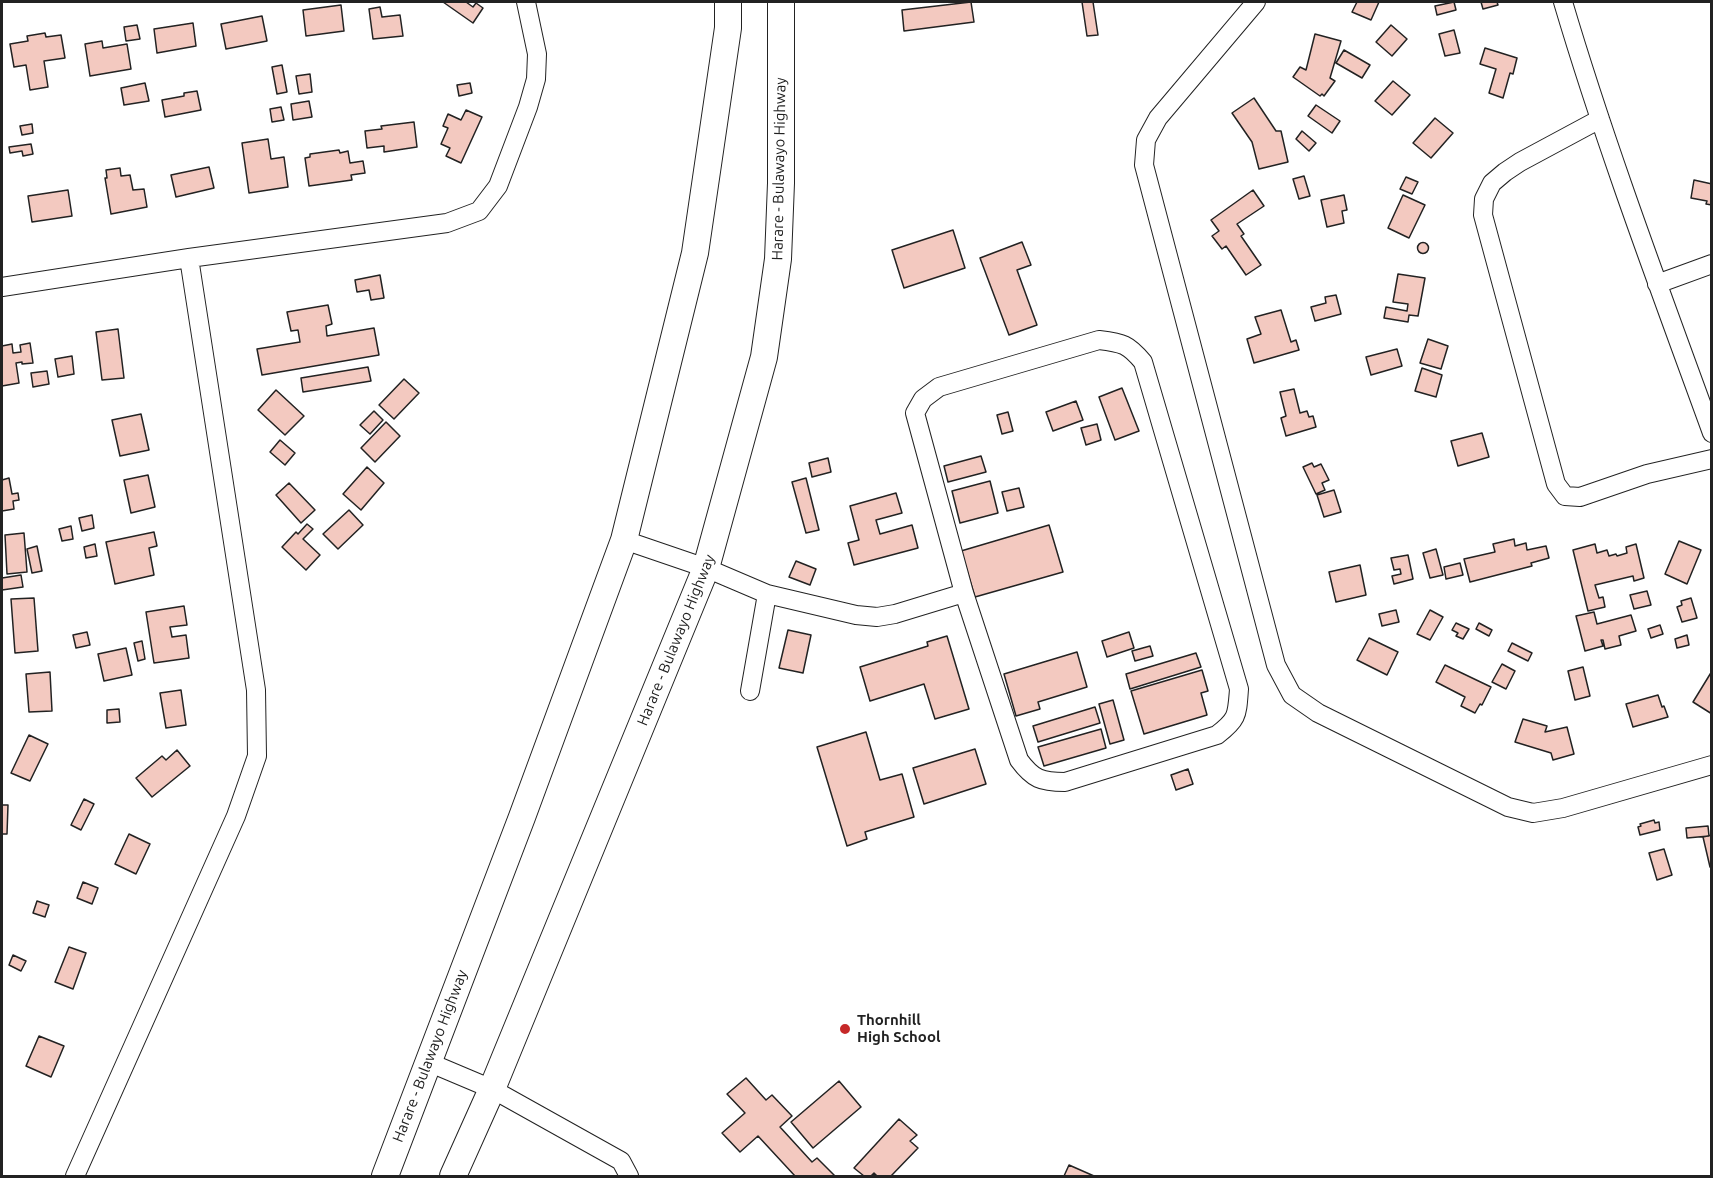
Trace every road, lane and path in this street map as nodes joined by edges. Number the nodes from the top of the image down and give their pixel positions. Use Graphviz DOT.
graph roads {
  1 [pos="526,2"];
  2 [pos="728,2"];
  3 [pos="781,2"];
  4 [pos="1256,2"];
  5 [pos="1563,2"];
  6 [pos="1600,119"];
  7 [pos="189,258"];
  8 [pos="1712,264"];
  9 [pos="1657,284"];
  10 [pos="2,287"];
  11 [pos="1712,433"];
  12 [pos="1712,459"];
  13 [pos="624,540"];
  14 [pos="706,568"];
  15 [pos="964,593"];
  16 [pos="767,594"];
  17 [pos="750,691"];
  18 [pos="1712,765"];
  19 [pos="428,1062"];
  20 [pos="492,1089"];
  21 [pos="75,1176"];
  22 [pos="385,1176"];
  23 [pos="453,1176"];
  24 [pos="630,1176"];
  1 -- 7 [label="street"];
  2 -- 13 [label="highway, Harare - Bulawayo Highway"];
  3 -- 14 [label="highway, Harare - Bulawayo Highway"];
  4 -- 18 [label="street"];
  5 -- 6 [label="street"];
  6 -- 9 [label="street"];
  6 -- 12 [label="street"];
  7 -- 10 [label="street"];
  7 -- 21 [label="street"];
  8 -- 9 [label="street"];
  9 -- 11 [label="street"];
  13 -- 14 [label="street"];
  13 -- 19 [label="highway, Harare - Bulawayo Highway"];
  14 -- 16 [label="street"];
  14 -- 20 [label="highway, Harare - Bulawayo Highway"];
  15 -- 15 [label="street"];
  15 -- 16 [label="street"];
  16 -- 17 [label="street"];
  19 -- 20 [label="street"];
  19 -- 22 [label="highway, Harare - Bulawayo Highway"];
  20 -- 23 [label="highway, Harare - Bulawayo Highway"];
  20 -- 24 [label="street"];
}
